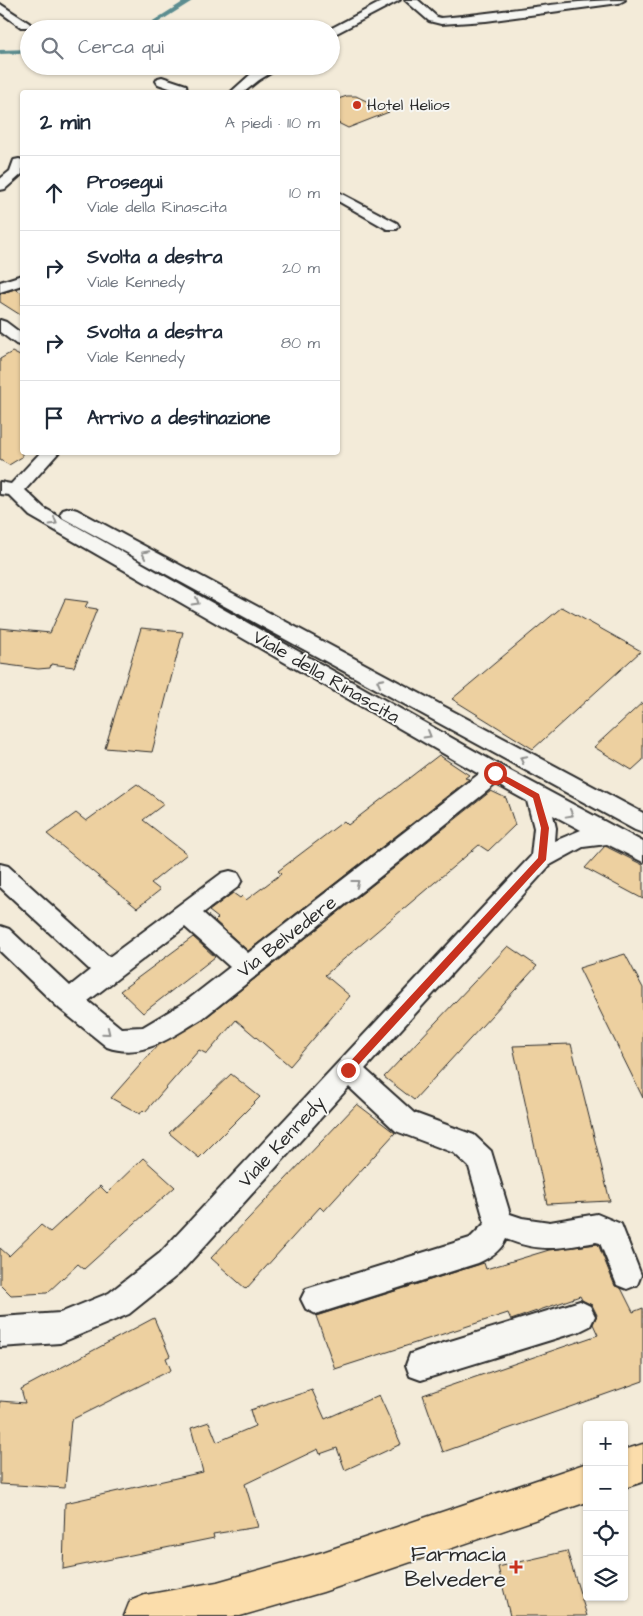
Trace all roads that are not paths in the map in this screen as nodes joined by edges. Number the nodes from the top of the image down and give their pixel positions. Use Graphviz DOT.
graph roads {
  1 [pos="394,0"];
  2 [pos="411,0"];
  3 [pos="619,0"];
  4 [pos="0,7"];
  5 [pos="20,21"];
  6 [pos="340,28"];
  7 [pos="259,75"];
  8 [pos="162,81"];
  9 [pos="182,90"];
  10 [pos="239,90"];
  11 [pos="17,163"];
  12 [pos="0,186"];
  13 [pos="340,197"];
  14 [pos="392,226"];
  15 [pos="20,281"];
  16 [pos="0,287"];
  17 [pos="0,325"];
  18 [pos="16,342"];
  19 [pos="47,455"];
  20 [pos="5,485"];
  21 [pos="495,773"];
  22 [pos="537,796"];
  23 [pos="643,824"];
  24 [pos="608,835"];
  25 [pos="643,853"];
  26 [pos="542,860"];
  27 [pos="0,873"];
  28 [pos="230,880"];
  29 [pos="186,913"];
  30 [pos="0,936"];
  31 [pos="248,968"];
  32 [pos="108,971"];
  33 [pos="69,1001"];
  34 [pos="348,1070"];
  35 [pos="499,1223"];
  36 [pos="627,1275"];
  37 [pos="316,1299"];
  38 [pos="580,1316"];
  39 [pos="0,1332"];
  40 [pos="421,1365"];
  41 [pos="643,1463"];
  42 [pos="628,1468"];
  43 [pos="583,1483"];
  44 [pos="145,1616"];
  1 -- 6 [label="street"];
  2 -- 3 [label="street"];
  4 -- 5 [label="street"];
  7 -- 10 [label="street"];
  8 -- 9 [label="street"];
  11 -- 12 [label="street"];
  13 -- 14 [label="street"];
  15 -- 16 [label="street"];
  17 -- 18 [label="street"];
  19 -- 20 [label="street"];
  20 -- 21 [label="street, Viale della Rinascita, one-way"];
  23 -- 20 [label="street, Viale della Rinascita, one-way"];
  21 -- 22 [label="street, Viale della Rinascita"];
  31 -- 21 [label="street, Via Belvedere, one-way"];
  22 -- 24 [label="street, Viale della Rinascita, one-way"];
  22 -- 26 [label="street"];
  24 -- 25 [label="street, Viale della Rinascita"];
  24 -- 26 [label="street, Viale Kennedy"];
  26 -- 34 [label="street, Viale Kennedy"];
  27 -- 32 [label="street"];
  28 -- 29 [label="street"];
  29 -- 31 [label="street"];
  29 -- 32 [label="street"];
  30 -- 33 [label="street, Via Belvedere"];
  33 -- 31 [label="street, Via Belvedere, one-way"];
  32 -- 33 [label="street"];
  34 -- 35 [label="street"];
  34 -- 39 [label="street, Viale Kennedy"];
  35 -- 36 [label="street"];
  35 -- 37 [label="street"];
  38 -- 40 [label="street"];
  41 -- 42 [label="main road"];
  43 -- 44 [label="main road"];
}
